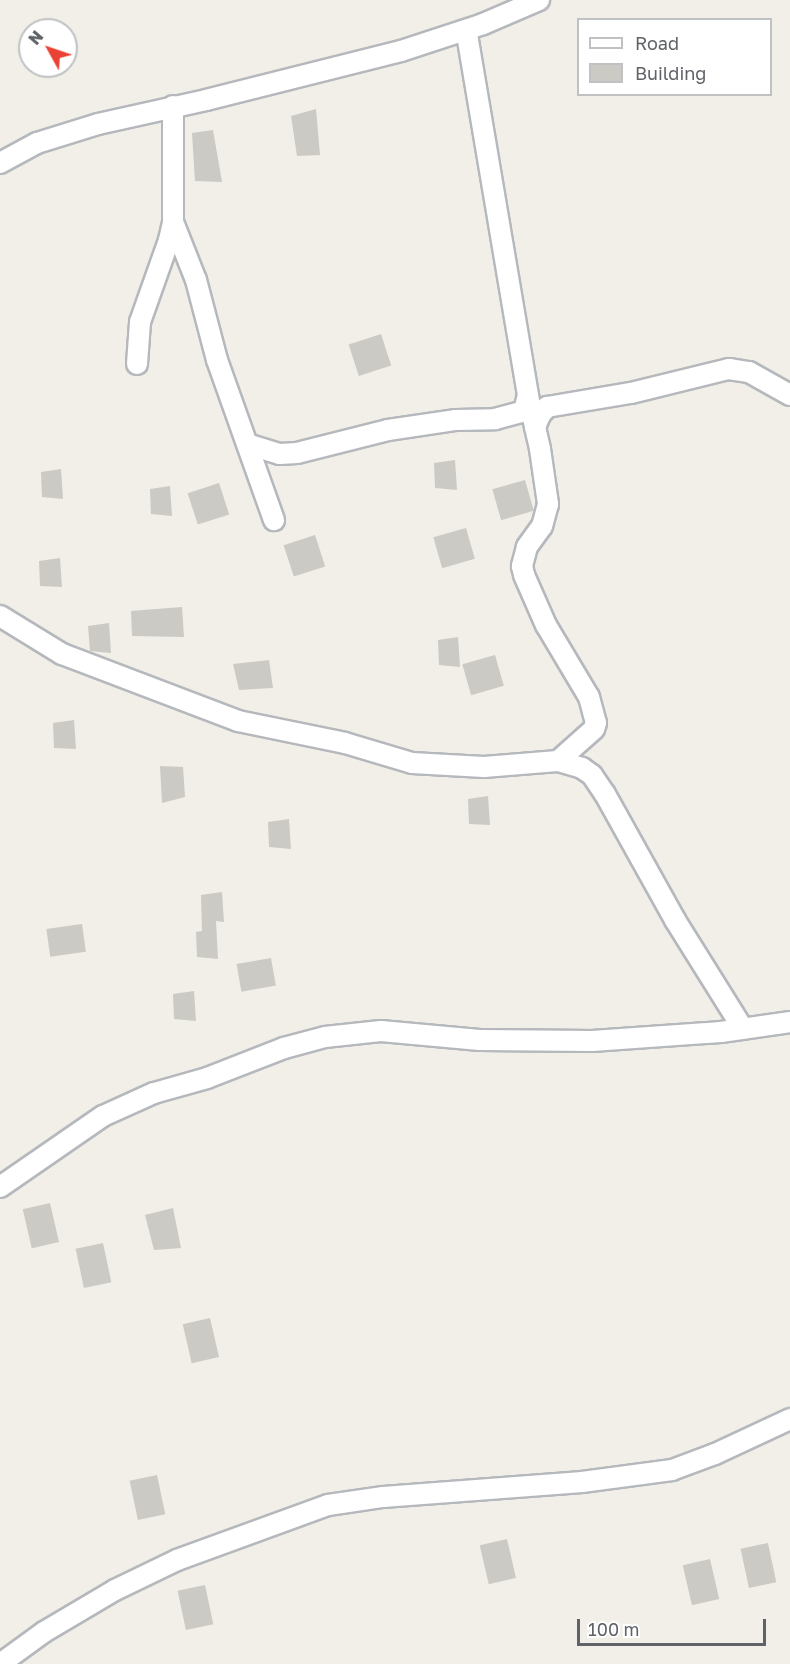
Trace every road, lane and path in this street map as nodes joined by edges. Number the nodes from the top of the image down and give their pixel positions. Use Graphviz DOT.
graph roads {
  1 [pos="539,0"];
  2 [pos="466,30"];
  3 [pos="173,106"];
  4 [pos="2,156"];
  5 [pos="173,222"];
  6 [pos="137,364"];
  7 [pos="528,395"];
  8 [pos="790,395"];
  9 [pos="535,427"];
  10 [pos="247,444"];
  11 [pos="274,520"];
  12 [pos="0,616"];
  13 [pos="558,761"];
  14 [pos="790,1023"];
  15 [pos="744,1029"];
  16 [pos="0,1186"];
  17 [pos="790,1419"];
  18 [pos="0,1664"];
  1 -- 2 [label="street"];
  2 -- 3 [label="street"];
  2 -- 7 [label="street"];
  3 -- 4 [label="street"];
  3 -- 5 [label="street"];
  5 -- 6 [label="street"];
  5 -- 10 [label="street"];
  7 -- 9 [label="street"];
  7 -- 10 [label="street"];
  8 -- 9 [label="street"];
  9 -- 13 [label="street"];
  10 -- 11 [label="street"];
  12 -- 13 [label="street"];
  13 -- 15 [label="street"];
  14 -- 15 [label="street"];
  15 -- 16 [label="street"];
  17 -- 18 [label="street"];
}
